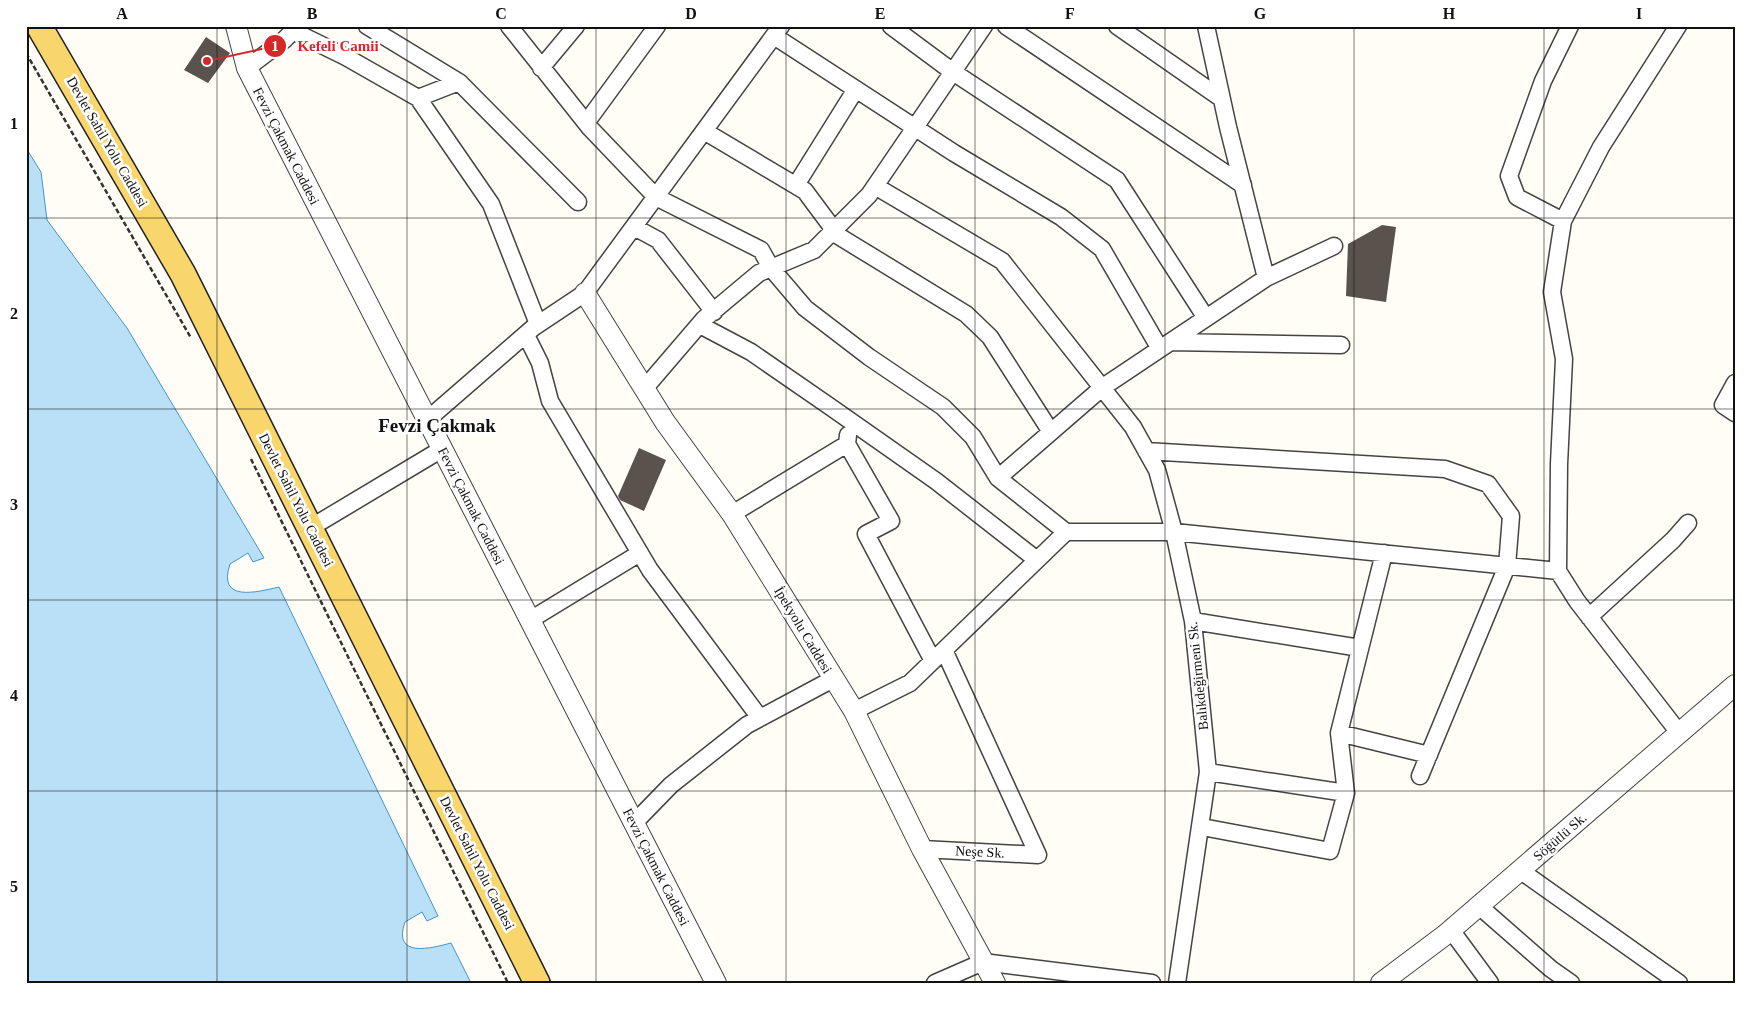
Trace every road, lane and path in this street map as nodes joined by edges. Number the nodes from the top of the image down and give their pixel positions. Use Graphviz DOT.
graph roads {
  1 [pos="40,26"];
  2 [pos="236,26"];
  3 [pos="367,26"];
  4 [pos="509,26"];
  5 [pos="576,26"];
  6 [pos="658,26"];
  7 [pos="892,26"];
  8 [pos="984,26"];
  9 [pos="1006,26"];
  10 [pos="1118,26"];
  11 [pos="1206,26"];
  12 [pos="1570,26"];
  13 [pos="1678,26"];
  14 [pos="295,29"];
  15 [pos="777,31"];
  16 [pos="26,33"];
  17 [pos="26,53"];
  18 [pos="246,68"];
  19 [pos="541,68"];
  20 [pos="954,72"];
  21 [pos="459,82"];
  22 [pos="856,89"];
  23 [pos="418,98"];
  24 [pos="1222,98"];
  25 [pos="586,123"];
  26 [pos="915,127"];
  27 [pos="704,131"];
  28 [pos="796,185"];
  29 [pos="1243,185"];
  30 [pos="875,186"];
  31 [pos="656,197"];
  32 [pos="578,202"];
  33 [pos="1563,221"];
  34 [pos="634,226"];
  35 [pos="833,231"];
  36 [pos="1334,246"];
  37 [pos="772,268"];
  38 [pos="1266,278"];
  39 [pos="585,293"];
  40 [pos="714,312"];
  41 [pos="1206,318"];
  42 [pos="538,324"];
  43 [pos="700,325"];
  44 [pos="526,335"];
  45 [pos="195,345"];
  46 [pos="1341,345"];
  47 [pos="1165,346"];
  48 [pos="1735,383"];
  49 [pos="1103,387"];
  50 [pos="644,389"];
  51 [pos="1735,412"];
  52 [pos="427,420"];
  53 [pos="850,420"];
  54 [pos="1051,432"];
  55 [pos="846,444"];
  56 [pos="442,448"];
  57 [pos="1146,451"];
  58 [pos="248,452"];
  59 [pos="998,478"];
  60 [pos="732,514"];
  61 [pos="1688,523"];
  62 [pos="310,528"];
  63 [pos="1066,532"];
  64 [pos="1174,532"];
  65 [pos="640,552"];
  66 [pos="1384,553"];
  67 [pos="1037,560"];
  68 [pos="1507,566"];
  69 [pos="1558,571"];
  70 [pos="1589,617"];
  71 [pos="530,620"];
  72 [pos="1193,621"];
  73 [pos="1360,648"];
  74 [pos="939,656"];
  75 [pos="833,679"];
  76 [pos="1735,685"];
  77 [pos="854,711"];
  78 [pos="760,718"];
  79 [pos="1339,733"];
  80 [pos="1680,734"];
  81 [pos="1429,755"];
  82 [pos="1208,772"];
  83 [pos="1420,776"];
  84 [pos="1346,793"];
  85 [pos="634,823"];
  86 [pos="1202,827"];
  87 [pos="922,849"];
  88 [pos="1521,871"];
  89 [pos="1479,906"];
  90 [pos="1451,930"];
  91 [pos="983,962"];
  92 [pos="508,983"];
  93 [pos="524,983"];
  94 [pos="537,983"];
  95 [pos="716,983"];
  96 [pos="935,983"];
  97 [pos="995,983"];
  98 [pos="1152,983"];
  99 [pos="1177,983"];
  100 [pos="1381,983"];
  101 [pos="1490,983"];
  102 [pos="1571,983"];
  103 [pos="1679,983"];
  1 -- 62 [label="main road, Devlet Sahil Yolu Caddesi"];
  2 -- 18 [label="street, Fevzi Çakmak Caddesi"];
  3 -- 21 [label="street"];
  4 -- 19 [label="street"];
  5 -- 19 [label="street"];
  6 -- 25 [label="street"];
  7 -- 20 [label="street"];
  8 -- 20 [label="street"];
  9 -- 29 [label="street"];
  10 -- 24 [label="street"];
  11 -- 24 [label="street"];
  12 -- 33 [label="street"];
  13 -- 33 [label="street"];
  14 -- 18 [label="street"];
  14 -- 23 [label="street"];
  15 -- 22 [label="street"];
  15 -- 27 [label="street"];
  16 -- 93 [label="main road, Devlet Sahil Yolu Caddesi"];
  17 -- 45 [label="path"];
  18 -- 52 [label="street, Fevzi Çakmak Caddesi"];
  19 -- 25 [label="street"];
  20 -- 26 [label="street"];
  20 -- 41 [label="street"];
  21 -- 23 [label="street"];
  21 -- 32 [label="street"];
  22 -- 26 [label="street"];
  22 -- 28 [label="street"];
  23 -- 42 [label="street"];
  24 -- 29 [label="street"];
  25 -- 31 [label="street"];
  26 -- 30 [label="street"];
  26 -- 47 [label="street"];
  27 -- 28 [label="street"];
  27 -- 31 [label="street"];
  28 -- 35 [label="street"];
  29 -- 38 [label="street"];
  30 -- 35 [label="street"];
  30 -- 49 [label="street, Balıkdeğirmeni Sk."];
  31 -- 34 [label="street"];
  31 -- 37 [label="street"];
  33 -- 69 [label="street"];
  34 -- 39 [label="street"];
  34 -- 40 [label="street"];
  35 -- 37 [label="street"];
  35 -- 54 [label="street"];
  36 -- 38 [label="street"];
  37 -- 40 [label="street"];
  37 -- 59 [label="street"];
  38 -- 41 [label="street"];
  39 -- 42 [label="street"];
  39 -- 50 [label="street, İpekyolu Caddesi"];
  40 -- 43 [label="street"];
  41 -- 47 [label="street"];
  42 -- 44 [label="street"];
  43 -- 50 [label="street"];
  43 -- 53 [label="street"];
  44 -- 52 [label="street"];
  44 -- 65 [label="street"];
  46 -- 47 [label="street"];
  47 -- 49 [label="street"];
  48 -- 51 [label="street"];
  49 -- 54 [label="street"];
  49 -- 57 [label="street, Balıkdeğirmeni Sk."];
  50 -- 60 [label="street, İpekyolu Caddesi"];
  52 -- 56 [label="street, Fevzi Çakmak Caddesi"];
  53 -- 55 [label="street"];
  53 -- 67 [label="street"];
  54 -- 59 [label="street"];
  55 -- 60 [label="street"];
  55 -- 74 [label="street"];
  56 -- 62 [label="street"];
  56 -- 71 [label="street, Fevzi Çakmak Caddesi"];
  57 -- 64 [label="street, Balıkdeğirmeni Sk."];
  57 -- 68 [label="street"];
  58 -- 92 [label="path"];
  59 -- 63 [label="street"];
  60 -- 75 [label="street, İpekyolu Caddesi"];
  61 -- 70 [label="street"];
  62 -- 94 [label="main road, Devlet Sahil Yolu Caddesi"];
  63 -- 64 [label="street"];
  63 -- 67 [label="street"];
  64 -- 66 [label="street"];
  64 -- 72 [label="street, Balıkdeğirmeni Sk."];
  65 -- 71 [label="street"];
  65 -- 78 [label="street"];
  66 -- 68 [label="street"];
  66 -- 73 [label="street"];
  67 -- 74 [label="street"];
  68 -- 69 [label="street"];
  68 -- 81 [label="street"];
  69 -- 70 [label="street"];
  70 -- 80 [label="street"];
  71 -- 85 [label="street, Fevzi Çakmak Caddesi"];
  72 -- 73 [label="street"];
  72 -- 82 [label="street, Balıkdeğirmeni Sk."];
  73 -- 79 [label="street"];
  74 -- 77 [label="street"];
  74 -- 87 [label="street, Neşe Sk."];
  75 -- 77 [label="street, İpekyolu Caddesi"];
  75 -- 78 [label="street"];
  76 -- 80 [label="street, Söğütlü Sk."];
  77 -- 87 [label="street, İpekyolu Caddesi"];
  78 -- 85 [label="street"];
  79 -- 81 [label="street"];
  79 -- 84 [label="street"];
  80 -- 88 [label="street, Söğütlü Sk."];
  81 -- 83 [label="street"];
  82 -- 84 [label="street"];
  82 -- 86 [label="street, Balıkdeğirmeni Sk."];
  84 -- 86 [label="street"];
  85 -- 95 [label="street, Fevzi Çakmak Caddesi"];
  86 -- 99 [label="street, Balıkdeğirmeni Sk."];
  87 -- 91 [label="street, İpekyolu Caddesi"];
  88 -- 89 [label="street, Söğütlü Sk."];
  88 -- 103 [label="street"];
  89 -- 90 [label="street, Söğütlü Sk."];
  89 -- 102 [label="street"];
  90 -- 100 [label="street, Söğütlü Sk."];
  90 -- 101 [label="street"];
  91 -- 96 [label="street"];
  91 -- 97 [label="street, İpekyolu Caddesi"];
  91 -- 98 [label="street"];
}
